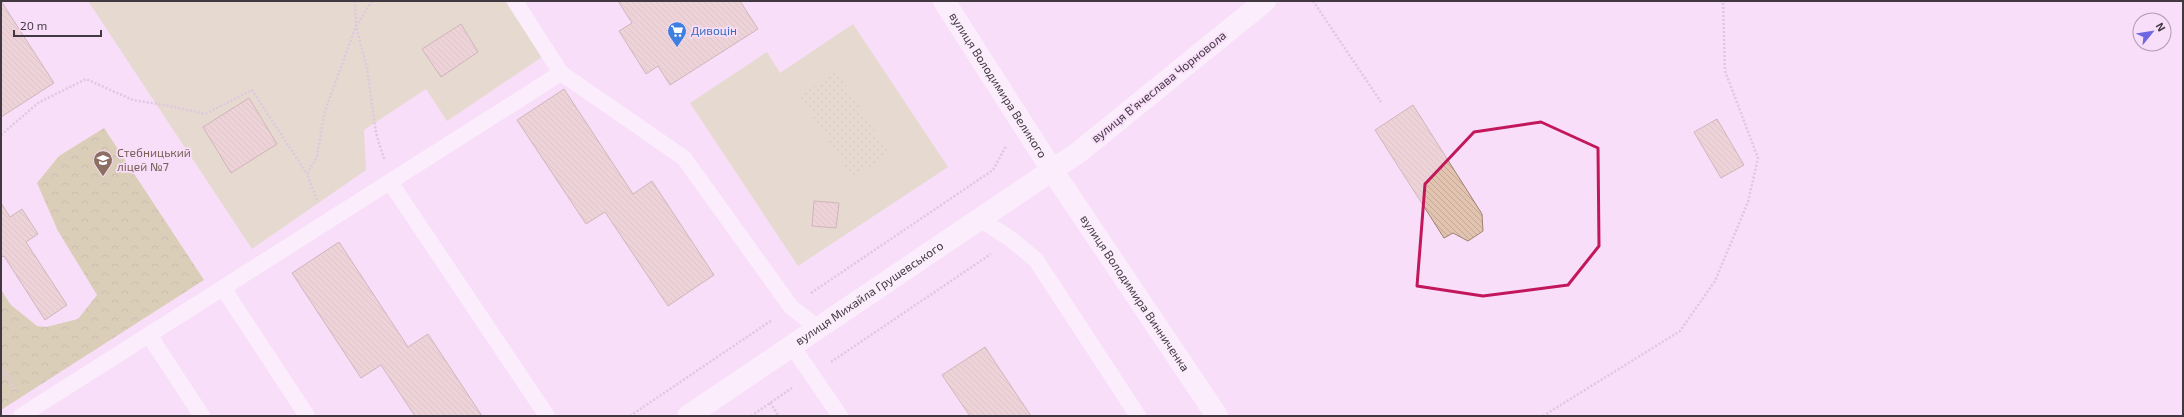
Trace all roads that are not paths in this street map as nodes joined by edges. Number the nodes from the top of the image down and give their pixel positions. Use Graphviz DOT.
graph roads {
  1 [pos="515,1"];
  2 [pos="944,1"];
  3 [pos="1265,1"];
  4 [pos="561,73"];
  5 [pos="1052,170"];
  6 [pos="390,182"];
  7 [pos="980,219"];
  8 [pos="223,288"];
  9 [pos="818,328"];
  10 [pos="148,335"];
  11 [pos="792,346"];
  12 [pos="21,416"];
  13 [pos="202,416"];
  14 [pos="307,416"];
  15 [pos="547,416"];
  16 [pos="688,416"];
  17 [pos="840,416"];
  18 [pos="1138,416"];
  19 [pos="1217,416"];
  1 -- 4 [label="lane"];
  2 -- 5 [label="street, вулиця Володимира Великого"];
  3 -- 5 [label="street, вулиця Вʼячеслава Чорновола"];
  4 -- 6 [label="lane"];
  4 -- 9 [label="lane"];
  5 -- 7 [label="street, вулиця Михайла Грушевського"];
  5 -- 19 [label="street, вулиця Володимира Винниченка"];
  6 -- 8 [label="lane"];
  6 -- 15 [label="lane"];
  7 -- 9 [label="street, вулиця Михайла Грушевського"];
  7 -- 18 [label="lane"];
  8 -- 10 [label="lane"];
  8 -- 14 [label="lane"];
  9 -- 11 [label="street, вулиця Михайла Грушевського"];
  10 -- 12 [label="lane"];
  10 -- 13 [label="lane"];
  11 -- 16 [label="street, вулиця Михайла Грушевського"];
  11 -- 17 [label="lane"];
}
